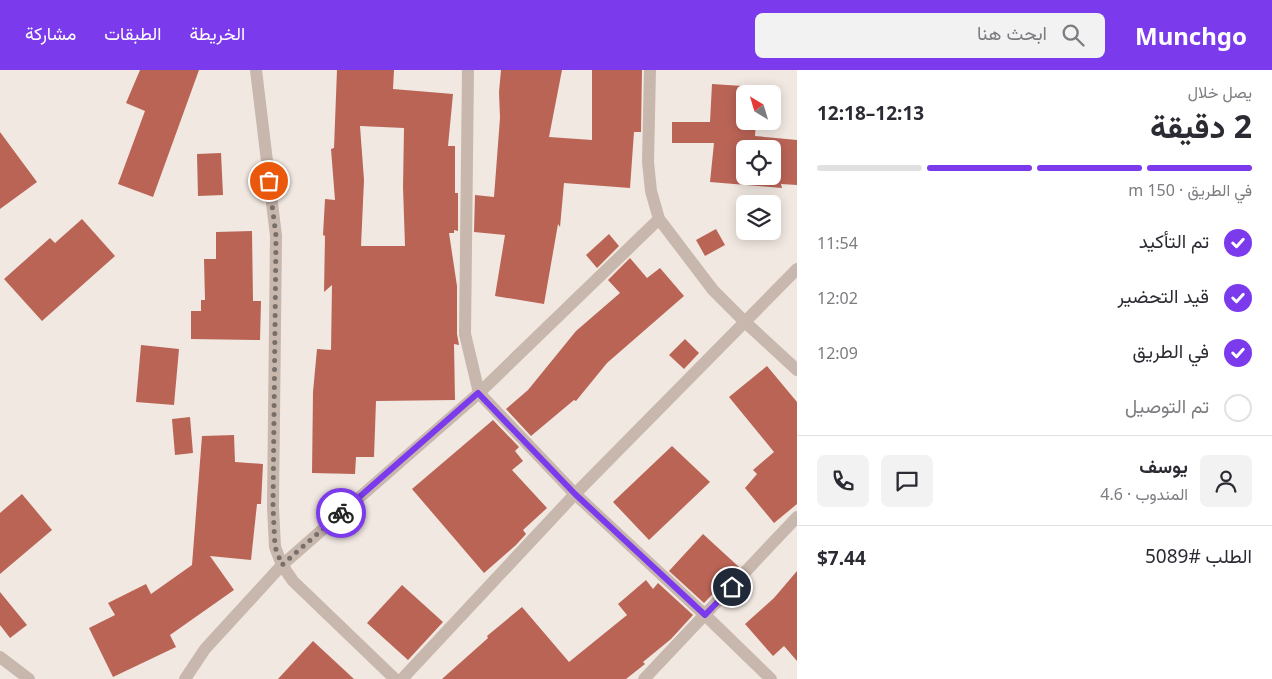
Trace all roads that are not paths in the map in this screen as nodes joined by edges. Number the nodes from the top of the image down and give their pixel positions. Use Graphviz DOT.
graph roads {
  1 [pos="256,70"];
  2 [pos="468,70"];
  3 [pos="650,70"];
  4 [pos="659,219"];
  5 [pos="797,269"];
  6 [pos="745,322"];
  7 [pos="797,370"];
  8 [pos="478,393"];
  9 [pos="575,494"];
  10 [pos="797,517"];
  11 [pos="282,565"];
  12 [pos="705,615"];
  13 [pos="0,657"];
  14 [pos="30,679"];
  15 [pos="184,679"];
  16 [pos="395,679"];
  17 [pos="402,679"];
  18 [pos="644,679"];
  19 [pos="771,679"];
  1 -- 11 [label="street"];
  2 -- 8 [label="street"];
  3 -- 4 [label="street"];
  4 -- 6 [label="street"];
  4 -- 8 [label="street"];
  5 -- 6 [label="street"];
  6 -- 7 [label="street"];
  6 -- 9 [label="street"];
  8 -- 9 [label="street"];
  8 -- 11 [label="street"];
  9 -- 12 [label="street"];
  9 -- 17 [label="street"];
  10 -- 12 [label="street"];
  11 -- 15 [label="street"];
  11 -- 16 [label="street"];
  12 -- 18 [label="street"];
  12 -- 19 [label="street"];
  13 -- 14 [label="street"];
}
